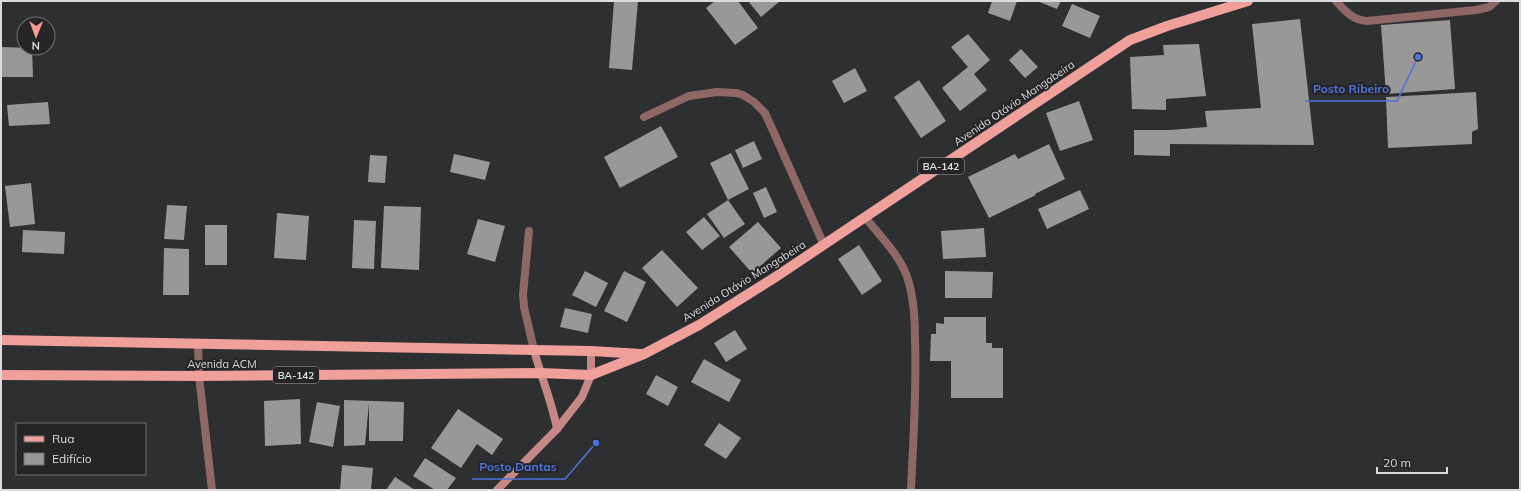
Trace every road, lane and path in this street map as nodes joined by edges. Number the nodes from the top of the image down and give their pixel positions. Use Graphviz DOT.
graph roads {
  1 [pos="1248,1"];
  2 [pos="1336,1"];
  3 [pos="1496,1"];
  4 [pos="644,117"];
  5 [pos="865,217"];
  6 [pos="529,231"];
  7 [pos="824,245"];
  8 [pos="1,340"];
  9 [pos="198,343"];
  10 [pos="534,350"];
  11 [pos="591,351"];
  12 [pos="644,354"];
  13 [pos="540,373"];
  14 [pos="1,375"];
  15 [pos="591,375"];
  16 [pos="199,376"];
  17 [pos="557,429"];
  18 [pos="506,481"];
  19 [pos="212,490"];
  20 [pos="497,490"];
  21 [pos="504,490"];
  22 [pos="911,490"];
  1 -- 5 [label="main road, Avenida Otávio Mangabeira / BA-142"];
  2 -- 3 [label="street"];
  4 -- 7 [label="street"];
  5 -- 7 [label="main road, Avenida Otávio Mangabeira / BA-142"];
  5 -- 22 [label="street"];
  6 -- 10 [label="street"];
  7 -- 12 [label="main road, Avenida Otávio Mangabeira / BA-142"];
  8 -- 9 [label="main road, Avenida ACM"];
  9 -- 10 [label="main road, Avenida ACM"];
  9 -- 16 [label="street"];
  10 -- 11 [label="main road, Avenida ACM"];
  10 -- 13 [label="main road"];
  11 -- 12 [label="main road"];
  11 -- 15 [label="main road"];
  12 -- 15 [label="main road, Avenida Otávio Mangabeira / BA-142"];
  13 -- 15 [label="main road, Avenida ACM / BA-142"];
  13 -- 16 [label="main road, Avenida ACM / BA-142"];
  13 -- 17 [label="main road"];
  14 -- 16 [label="main road, Avenida ACM / BA-142"];
  15 -- 17 [label="main road"];
  16 -- 19 [label="street"];
  17 -- 18 [label="main road"];
  18 -- 20 [label="main road"];
  18 -- 21 [label="street"];
}
